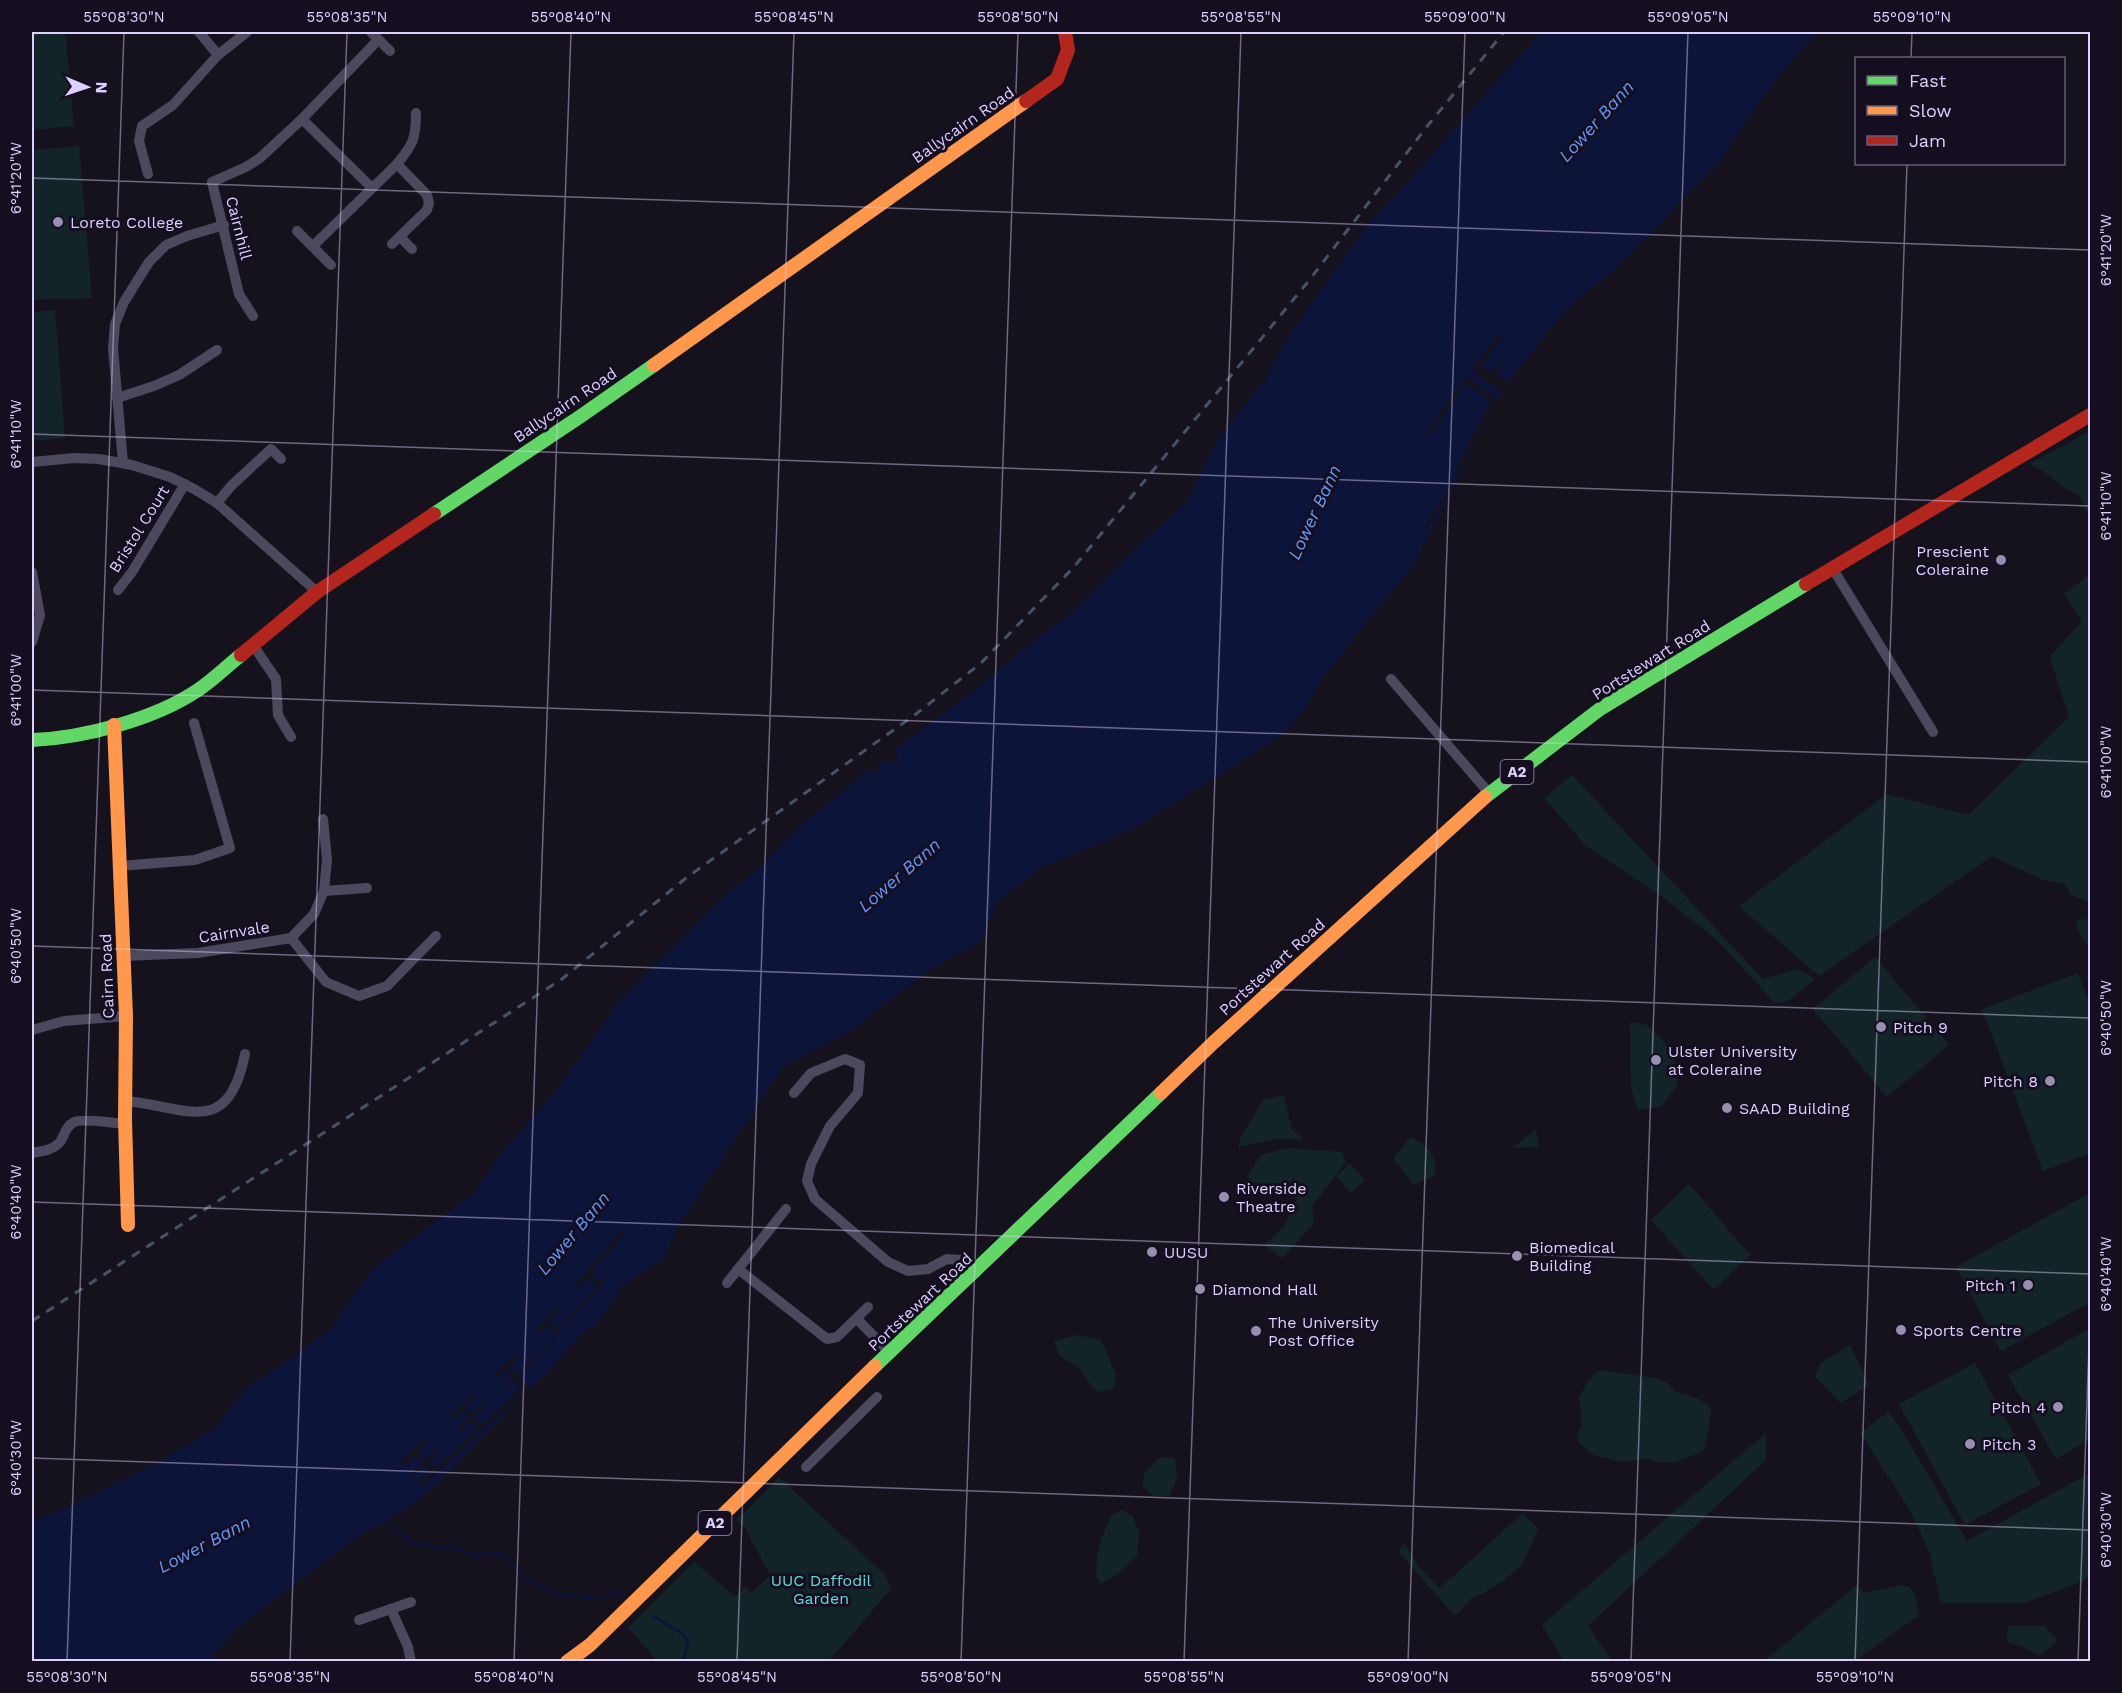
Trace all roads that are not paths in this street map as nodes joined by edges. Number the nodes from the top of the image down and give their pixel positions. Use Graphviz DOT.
graph roads {
  1 [pos="199,32"];
  2 [pos="247,32"];
  3 [pos="1065,32"];
  4 [pos="374,36"];
  5 [pos="390,51"];
  6 [pos="218,55"];
  7 [pos="416,113"];
  8 [pos="302,118"];
  9 [pos="397,164"];
  10 [pos="148,174"];
  11 [pos="372,188"];
  12 [pos="224,225"];
  13 [pos="297,231"];
  14 [pos="313,246"];
  15 [pos="412,249"];
  16 [pos="331,265"];
  17 [pos="254,316"];
  18 [pos="218,350"];
  19 [pos="117,398"];
  20 [pos="2091,415"];
  21 [pos="281,459"];
  22 [pos="32,462"];
  23 [pos="123,463"];
  24 [pos="185,484"];
  25 [pos="217,503"];
  26 [pos="1833,569"];
  27 [pos="32,572"];
  28 [pos="118,590"];
  29 [pos="317,592"];
  30 [pos="32,642"];
  31 [pos="253,645"];
  32 [pos="1391,680"];
  33 [pos="194,723"];
  34 [pos="114,725"];
  35 [pos="1933,732"];
  36 [pos="291,737"];
  37 [pos="32,740"];
  38 [pos="1489,793"];
  39 [pos="323,819"];
  40 [pos="120,866"];
  41 [pos="367,888"];
  42 [pos="324,891"];
  43 [pos="436,936"];
  44 [pos="291,938"];
  45 [pos="123,956"];
  46 [pos="126,1017"];
  47 [pos="32,1030"];
  48 [pos="245,1054"];
  49 [pos="794,1093"];
  50 [pos="125,1101"];
  51 [pos="125,1124"];
  52 [pos="32,1153"];
  53 [pos="786,1209"];
  54 [pos="128,1226"];
  55 [pos="738,1269"];
  56 [pos="976,1273"];
  57 [pos="727,1283"];
  58 [pos="868,1307"];
  59 [pos="856,1319"];
  60 [pos="890,1353"];
  61 [pos="877,1397"];
  62 [pos="806,1467"];
  63 [pos="411,1602"];
  64 [pos="391,1609"];
  65 [pos="359,1620"];
  66 [pos="411,1662"];
  67 [pos="567,1662"];
  1 -- 6 [label="street"];
  2 -- 6 [label="street"];
  3 -- 29 [label="main road, Ballycairn Road"];
  4 -- 5 [label="street, Cairnhill"];
  4 -- 8 [label="street, Cairnhill"];
  6 -- 10 [label="street"];
  7 -- 9 [label="street"];
  8 -- 11 [label="street"];
  8 -- 12 [label="street, Cairnhill"];
  9 -- 11 [label="street"];
  9 -- 15 [label="street"];
  11 -- 14 [label="street"];
  12 -- 17 [label="street, Cairnhill"];
  12 -- 19 [label="street"];
  13 -- 14 [label="street"];
  14 -- 16 [label="street"];
  18 -- 19 [label="street"];
  19 -- 23 [label="street"];
  20 -- 26 [label="main road, Portstewart Road / A2"];
  21 -- 25 [label="street"];
  22 -- 23 [label="street"];
  23 -- 24 [label="street"];
  24 -- 25 [label="street"];
  24 -- 28 [label="street, Bristol Court"];
  25 -- 29 [label="street"];
  26 -- 35 [label="street"];
  26 -- 38 [label="main road, Portstewart Road / A2"];
  27 -- 30 [label="street"];
  29 -- 31 [label="main road, Ballycairn Road"];
  31 -- 34 [label="main road, Ballycairn Road"];
  31 -- 36 [label="street"];
  32 -- 38 [label="street"];
  33 -- 40 [label="street"];
  34 -- 37 [label="main road, Ballycairn Road"];
  34 -- 40 [label="main road, Cairn Road"];
  38 -- 56 [label="main road, Portstewart Road / A2"];
  39 -- 42 [label="street, Cairnvale"];
  40 -- 45 [label="main road, Cairn Road"];
  41 -- 42 [label="street"];
  42 -- 44 [label="street, Cairnvale"];
  43 -- 44 [label="street"];
  44 -- 45 [label="street, Cairnvale"];
  45 -- 46 [label="main road, Cairn Road"];
  46 -- 47 [label="street"];
  46 -- 50 [label="main road, Cairn Road"];
  48 -- 50 [label="street"];
  49 -- 56 [label="street"];
  50 -- 51 [label="main road, Cairn Road"];
  51 -- 52 [label="street"];
  51 -- 54 [label="main road, Cairn Road"];
  53 -- 55 [label="street"];
  55 -- 57 [label="street"];
  55 -- 59 [label="street"];
  56 -- 60 [label="main road, Portstewart Road / A2"];
  58 -- 59 [label="street"];
  59 -- 60 [label="street"];
  60 -- 67 [label="main road, Portstewart Road / A2"];
  61 -- 62 [label="street"];
  63 -- 64 [label="street"];
  64 -- 65 [label="street"];
  64 -- 66 [label="street"];
}
